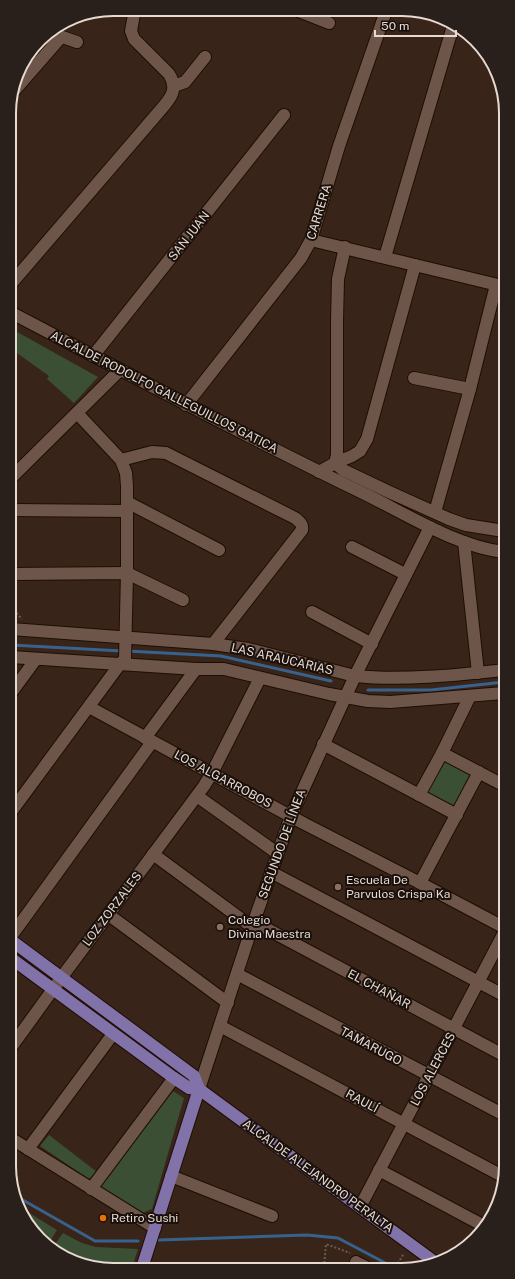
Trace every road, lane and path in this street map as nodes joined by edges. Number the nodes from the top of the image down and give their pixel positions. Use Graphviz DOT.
graph roads {
  1 [pos="134,16"];
  2 [pos="311,16"];
  3 [pos="384,16"];
  4 [pos="329,23"];
  5 [pos="452,30"];
  6 [pos="56,35"];
  7 [pos="61,37"];
  8 [pos="77,42"];
  9 [pos="205,57"];
  10 [pos="21,83"];
  11 [pos="174,86"];
  12 [pos="284,115"];
  13 [pos="311,240"];
  14 [pos="345,247"];
  15 [pos="385,257"];
  16 [pos="415,265"];
  17 [pos="16,278"];
  18 [pos="499,286"];
  19 [pos="16,315"];
  20 [pos="94,356"];
  21 [pos="120,370"];
  22 [pos="414,378"];
  23 [pos="470,389"];
  24 [pos="186,405"];
  25 [pos="77,413"];
  26 [pos="121,460"];
  27 [pos="335,462"];
  28 [pos="319,472"];
  29 [pos="16,473"];
  30 [pos="127,506"];
  31 [pos="16,510"];
  32 [pos="435,512"];
  33 [pos="430,526"];
  34 [pos="499,530"];
  35 [pos="464,542"];
  36 [pos="352,547"];
  37 [pos="219,550"];
  38 [pos="499,551"];
  39 [pos="127,573"];
  40 [pos="16,574"];
  41 [pos="405,574"];
  42 [pos="183,600"];
  43 [pos="312,612"];
  44 [pos="16,629"];
  45 [pos="126,640"];
  46 [pos="213,644"];
  47 [pos="372,644"];
  48 [pos="16,657"];
  49 [pos="36,659"];
  50 [pos="122,662"];
  51 [pos="196,669"];
  52 [pos="499,671"];
  53 [pos="478,673"];
  54 [pos="355,676"];
  55 [pos="260,678"];
  56 [pos="16,686"];
  57 [pos="499,693"];
  58 [pos="470,696"];
  59 [pos="345,697"];
  60 [pos="89,707"];
  61 [pos="148,740"];
  62 [pos="323,744"];
  63 [pos="442,753"];
  64 [pos="479,772"];
  65 [pos="212,773"];
  66 [pos="499,783"];
  67 [pos="419,795"];
  68 [pos="197,796"];
  69 [pos="16,805"];
  70 [pos="457,815"];
  71 [pos="290,816"];
  72 [pos="277,853"];
  73 [pos="153,854"];
  74 [pos="271,872"];
  75 [pos="420,883"];
  76 [pos="109,915"];
  77 [pos="253,925"];
  78 [pos="499,927"];
  79 [pos="16,929"];
  80 [pos="499,942"];
  81 [pos="16,944"];
  82 [pos="16,961"];
  83 [pos="237,974"];
  84 [pos="61,978"];
  85 [pos="478,982"];
  86 [pos="54,988"];
  87 [pos="499,993"];
  88 [pos="228,1003"];
  89 [pos="220,1026"];
  90 [pos="454,1029"];
  91 [pos="113,1034"];
  92 [pos="16,1040"];
  93 [pos="499,1053"];
  94 [pos="429,1076"];
  95 [pos="174,1078"];
  96 [pos="199,1089"];
  97 [pos="499,1112"];
  98 [pos="404,1123"];
  99 [pos="16,1142"];
  100 [pos="28,1149"];
  101 [pos="379,1170"];
  102 [pos="499,1174"];
  103 [pos="172,1176"];
  104 [pos="91,1189"];
  105 [pos="360,1207"];
  106 [pos="272,1216"];
  107 [pos="480,1223"];
  108 [pos="155,1228"];
  109 [pos="409,1243"];
  110 [pos="430,1259"];
  111 [pos="144,1263"];
  112 [pos="324,1263"];
  113 [pos="359,1263"];
  114 [pos="398,1263"];
  1 -- 11 [label="street"];
  2 -- 4 [label="street"];
  3 -- 13 [label="street, CARRERA"];
  5 -- 15 [label="street"];
  6 -- 7 [label="street"];
  7 -- 8 [label="street"];
  7 -- 10 [label="street"];
  9 -- 11 [label="street"];
  11 -- 17 [label="street"];
  12 -- 20 [label="street, SAN JUAN"];
  13 -- 14 [label="street"];
  13 -- 24 [label="street, CARRERA"];
  14 -- 15 [label="street"];
  14 -- 27 [label="street"];
  15 -- 16 [label="street"];
  16 -- 18 [label="street"];
  16 -- 27 [label="street"];
  18 -- 23 [label="street"];
  19 -- 20 [label="street, ALCALDE RODOLFO GALLEGUILLOS GATICA"];
  20 -- 21 [label="street, ALCALDE RODOLFO GALLEGUILLOS GATICA"];
  21 -- 24 [label="street, ALCALDE RODOLFO GALLEGUILLOS GATICA"];
  21 -- 25 [label="street"];
  22 -- 23 [label="street"];
  23 -- 32 [label="street"];
  24 -- 28 [label="street, ALCALDE RODOLFO GALLEGUILLOS GATICA"];
  25 -- 26 [label="street"];
  25 -- 29 [label="street"];
  26 -- 30 [label="street"];
  26 -- 46 [label="street"];
  27 -- 28 [label="street"];
  27 -- 32 [label="street"];
  28 -- 33 [label="street, ALCALDE RODOLFO GALLEGUILLOS GATICA"];
  30 -- 31 [label="street"];
  30 -- 37 [label="street"];
  30 -- 39 [label="street"];
  32 -- 34 [label="street"];
  33 -- 35 [label="street, ALCALDE RODOLFO GALLEGUILLOS GATICA"];
  33 -- 41 [label="street, SEGUNDO DE LÍNEA"];
  35 -- 38 [label="street, ALCALDE RODOLFO GALLEGUILLOS GATICA"];
  35 -- 53 [label="street"];
  36 -- 41 [label="street"];
  39 -- 40 [label="street"];
  39 -- 42 [label="street"];
  39 -- 45 [label="street"];
  41 -- 47 [label="street, SEGUNDO DE LÍNEA"];
  43 -- 47 [label="street"];
  44 -- 45 [label="street, LAS ARAUCARIAS"];
  45 -- 46 [label="street, LAS ARAUCARIAS"];
  45 -- 50 [label="street"];
  46 -- 54 [label="street, LAS ARAUCARIAS"];
  47 -- 54 [label="street, SEGUNDO DE LÍNEA"];
  48 -- 49 [label="street, LAS ARAUCARIAS"];
  49 -- 50 [label="street, LAS ARAUCARIAS"];
  49 -- 56 [label="street"];
  50 -- 51 [label="street, LAS ARAUCARIAS"];
  50 -- 60 [label="street"];
  51 -- 55 [label="street, LAS ARAUCARIAS"];
  51 -- 61 [label="street"];
  52 -- 53 [label="street, LAS ARAUCARIAS"];
  53 -- 54 [label="street, LAS ARAUCARIAS"];
  54 -- 59 [label="street, SEGUNDO DE LÍNEA"];
  55 -- 59 [label="street, LAS ARAUCARIAS"];
  55 -- 65 [label="street, LOZ ZORZALES"];
  57 -- 58 [label="street, LAS ARAUCARIAS"];
  58 -- 59 [label="street, LAS ARAUCARIAS"];
  58 -- 63 [label="street"];
  59 -- 62 [label="street, SEGUNDO DE LÍNEA"];
  60 -- 61 [label="street, LOS ALGARROBOS"];
  60 -- 69 [label="street"];
  61 -- 65 [label="street, LOS ALGARROBOS"];
  61 -- 79 [label="street"];
  62 -- 67 [label="street"];
  62 -- 71 [label="street, SEGUNDO DE LÍNEA"];
  63 -- 64 [label="street"];
  63 -- 67 [label="street"];
  64 -- 66 [label="street"];
  64 -- 70 [label="street"];
  65 -- 68 [label="street, LOZ ZORZALES"];
  65 -- 71 [label="street, LOS ALGARROBOS"];
  67 -- 70 [label="street"];
  68 -- 72 [label="street"];
  68 -- 73 [label="street, LOZ ZORZALES"];
  70 -- 75 [label="street"];
  71 -- 72 [label="street, SEGUNDO DE LÍNEA"];
  71 -- 75 [label="street, LOS ALGARROBOS"];
  72 -- 74 [label="street, SEGUNDO DE LÍNEA"];
  73 -- 76 [label="street, LOZ ZORZALES"];
  73 -- 77 [label="street, EL CHAÑAR"];
  74 -- 77 [label="street, SEGUNDO DE LÍNEA"];
  74 -- 85 [label="street"];
  75 -- 78 [label="street, LOS ALGARROBOS"];
  76 -- 84 [label="street, LOZ ZORZALES"];
  76 -- 88 [label="street"];
  77 -- 83 [label="street, SEGUNDO DE LÍNEA"];
  77 -- 90 [label="street, EL CHAÑAR"];
  80 -- 85 [label="street, LOS ALERCES"];
  81 -- 84 [label="main road, ALCALDE ALEJANDRO PERALTA"];
  82 -- 86 [label="main road, ALCALDE ALEJANDRO PERALTA"];
  83 -- 88 [label="street, SEGUNDO DE LÍNEA"];
  83 -- 94 [label="street, TAMARUGO"];
  84 -- 86 [label="street, LOZ ZORZALES"];
  84 -- 96 [label="main road, ALCALDE ALEJANDRO PERALTA"];
  85 -- 87 [label="street"];
  85 -- 90 [label="street, LOS ALERCES"];
  86 -- 91 [label="main road, ALCALDE ALEJANDRO PERALTA"];
  86 -- 92 [label="street, LOZ ZORZALES"];
  88 -- 89 [label="street, SEGUNDO DE LÍNEA"];
  89 -- 96 [label="street, SEGUNDO DE LÍNEA"];
  89 -- 98 [label="street, RAULÍ"];
  90 -- 93 [label="street, EL CHAÑAR"];
  90 -- 94 [label="street, LOS ALERCES"];
  91 -- 95 [label="main road, ALCALDE ALEJANDRO PERALTA"];
  91 -- 100 [label="street"];
  94 -- 97 [label="street, TAMARUGO"];
  94 -- 98 [label="street, LOS ALERCES"];
  95 -- 96 [label="main road, ALCALDE ALEJANDRO PERALTA"];
  95 -- 104 [label="street"];
  96 -- 103 [label="main road, SEGUNDO DE LÍNEA"];
  96 -- 105 [label="main road, ALCALDE ALEJANDRO PERALTA"];
  98 -- 101 [label="street, LOS ALERCES"];
  98 -- 102 [label="street, RAULÍ"];
  99 -- 100 [label="street"];
  100 -- 104 [label="street"];
  101 -- 105 [label="street, LOS ALERCES"];
  101 -- 107 [label="street"];
  103 -- 106 [label="street"];
  103 -- 108 [label="main road, SEGUNDO DE LÍNEA"];
  104 -- 108 [label="street"];
  105 -- 109 [label="main road, ALCALDE ALEJANDRO PERALTA"];
  108 -- 111 [label="main road, SEGUNDO DE LÍNEA"];
  109 -- 110 [label="main road, ALCALDE ALEJANDRO PERALTA"];
  109 -- 114 [label="path"];
  112 -- 113 [label="path"];
}
